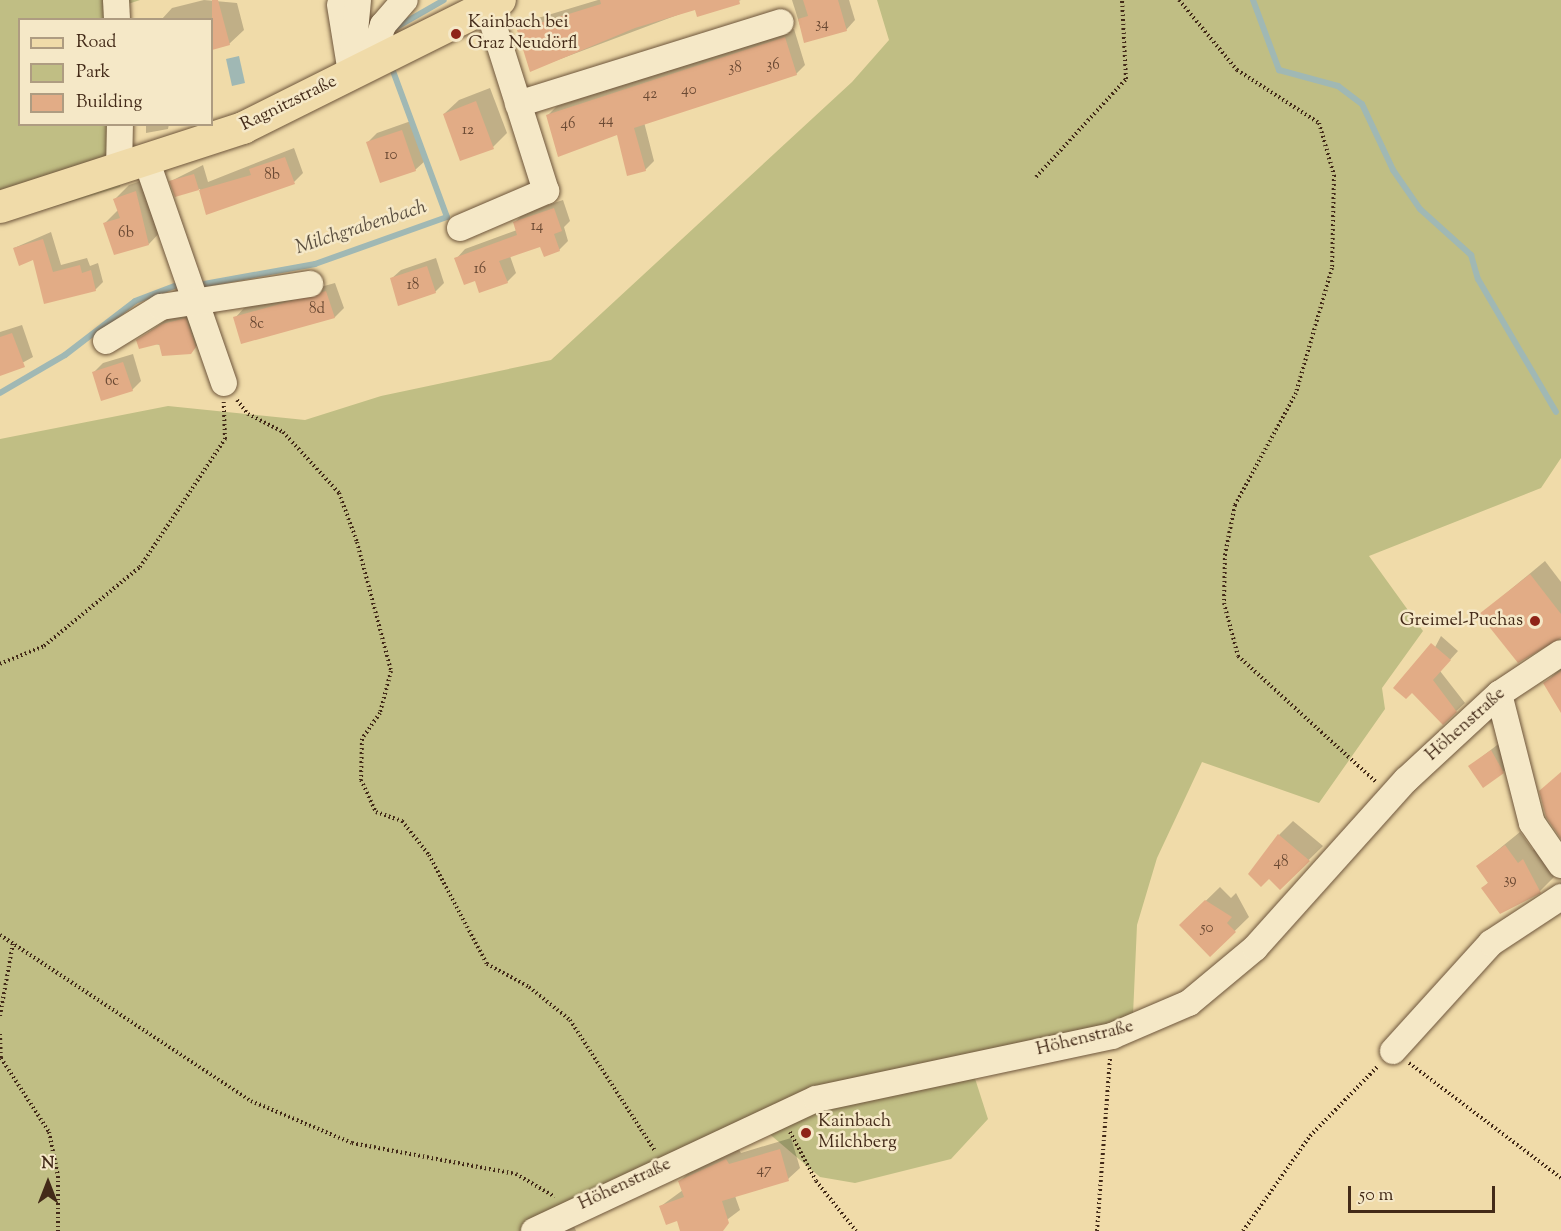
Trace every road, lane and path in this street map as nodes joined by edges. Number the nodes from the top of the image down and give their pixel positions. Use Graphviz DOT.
graph roads {
  1 [pos="116,0"];
  2 [pos="405,0"];
  3 [pos="1122,0"];
  4 [pos="1179,0"];
  5 [pos="349,2"];
  6 [pos="493,3"];
  7 [pos="117,18"];
  8 [pos="781,22"];
  9 [pos="361,68"];
  10 [pos="518,105"];
  11 [pos="121,126"];
  12 [pos="133,166"];
  13 [pos="1036,177"];
  14 [pos="0,207"];
  15 [pos="460,228"];
  16 [pos="310,284"];
  17 [pos="196,304"];
  18 [pos="106,341"];
  19 [pos="224,383"];
  20 [pos="1561,652"];
  21 [pos="0,664"];
  22 [pos="1499,694"];
  23 [pos="1392,796"];
  24 [pos="1561,865"];
  25 [pos="1561,897"];
  26 [pos="0,935"];
  27 [pos="13,943"];
  28 [pos="0,1016"];
  29 [pos="0,1034"];
  30 [pos="1112,1036"];
  31 [pos="1393,1051"];
  32 [pos="780,1113"];
  33 [pos="666,1166"];
  34 [pos="1561,1178"];
  35 [pos="579,1206"];
  36 [pos="58,1231"];
  37 [pos="534,1231"];
  38 [pos="856,1231"];
  39 [pos="1097,1231"];
  40 [pos="1243,1231"];
  1 -- 7 [label="street"];
  2 -- 9 [label="street"];
  3 -- 13 [label="path"];
  4 -- 23 [label="path"];
  5 -- 9 [label="street"];
  6 -- 9 [label="main road, Ragnitzstraße"];
  6 -- 10 [label="street"];
  8 -- 10 [label="street"];
  9 -- 12 [label="main road, Ragnitzstraße"];
  10 -- 15 [label="street"];
  11 -- 12 [label="street"];
  12 -- 14 [label="main road, Ragnitzstraße"];
  12 -- 17 [label="street"];
  16 -- 17 [label="street"];
  17 -- 18 [label="street"];
  17 -- 19 [label="street"];
  19 -- 21 [label="path"];
  19 -- 33 [label="path"];
  20 -- 22 [label="street, Höhenstraße"];
  22 -- 23 [label="street, Höhenstraße"];
  22 -- 24 [label="street"];
  23 -- 30 [label="street, Höhenstraße"];
  25 -- 31 [label="street"];
  26 -- 27 [label="path"];
  27 -- 28 [label="path"];
  27 -- 35 [label="path"];
  29 -- 36 [label="path"];
  30 -- 32 [label="street, Höhenstraße"];
  30 -- 39 [label="path"];
  31 -- 34 [label="path"];
  31 -- 40 [label="path"];
  32 -- 33 [label="street, Höhenstraße"];
  32 -- 38 [label="path"];
  33 -- 35 [label="street, Höhenstraße"];
  35 -- 37 [label="street, Höhenstraße"];
}
